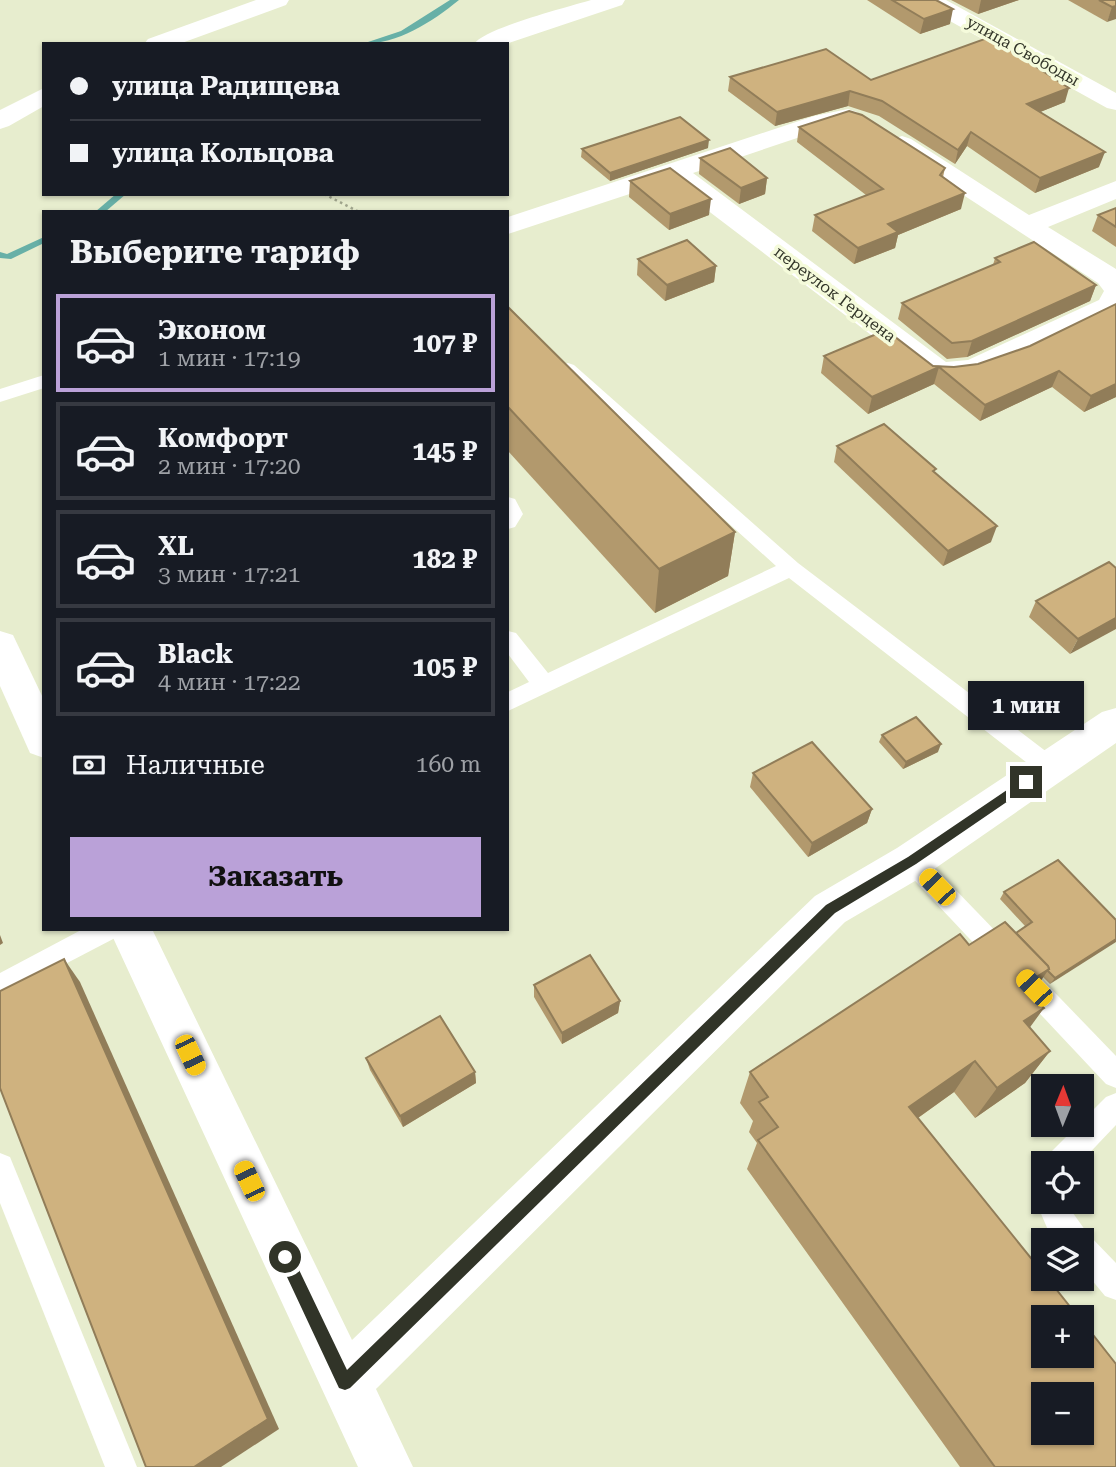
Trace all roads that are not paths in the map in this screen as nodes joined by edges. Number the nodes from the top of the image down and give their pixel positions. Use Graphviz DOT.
graph roads {
  1 [pos="278,0"];
  2 [pos="614,0"];
  3 [pos="929,0"];
  4 [pos="162,42"];
  5 [pos="490,42"];
  6 [pos="42,96"];
  7 [pos="1116,103"];
  8 [pos="0,121"];
  9 [pos="674,172"];
  10 [pos="1116,189"];
  11 [pos="509,226"];
  12 [pos="1027,226"];
  13 [pos="1116,288"];
  14 [pos="1116,295"];
  15 [pos="548,351"];
  16 [pos="42,382"];
  17 [pos="0,397"];
  18 [pos="791,568"];
  19 [pos="509,640"];
  20 [pos="0,646"];
  21 [pos="544,685"];
  22 [pos="509,702"];
  23 [pos="1116,723"];
  24 [pos="42,738"];
  25 [pos="1048,766"];
  26 [pos="912,861"];
  27 [pos="104,931"];
  28 [pos="131,931"];
  29 [pos="0,986"];
  30 [pos="1116,1075"];
  31 [pos="1116,1106"];
  32 [pos="1072,1151"];
  33 [pos="0,1167"];
  34 [pos="1094,1260"];
  35 [pos="1116,1285"];
  36 [pos="345,1383"];
  37 [pos="121,1467"];
  38 [pos="386,1467"];
  1 -- 4 [label="street"];
  2 -- 5 [label="street"];
  3 -- 7 [label="street, улица Свободы"];
  6 -- 8 [label="street"];
  9 -- 11 [label="street"];
  9 -- 12 [label="street"];
  9 -- 14 [label="street, переулок Герцена"];
  10 -- 12 [label="street"];
  12 -- 13 [label="street"];
  15 -- 18 [label="lane"];
  16 -- 17 [label="lane"];
  18 -- 21 [label="lane"];
  18 -- 25 [label="lane"];
  19 -- 21 [label="lane"];
  20 -- 24 [label="street"];
  21 -- 22 [label="lane"];
  23 -- 25 [label="street"];
  25 -- 26 [label="street"];
  26 -- 30 [label="lane"];
  26 -- 36 [label="street"];
  27 -- 29 [label="lane"];
  28 -- 36 [label="street"];
  31 -- 32 [label="lane"];
  33 -- 37 [label="lane"];
  34 -- 35 [label="lane"];
  36 -- 38 [label="street"];
}
